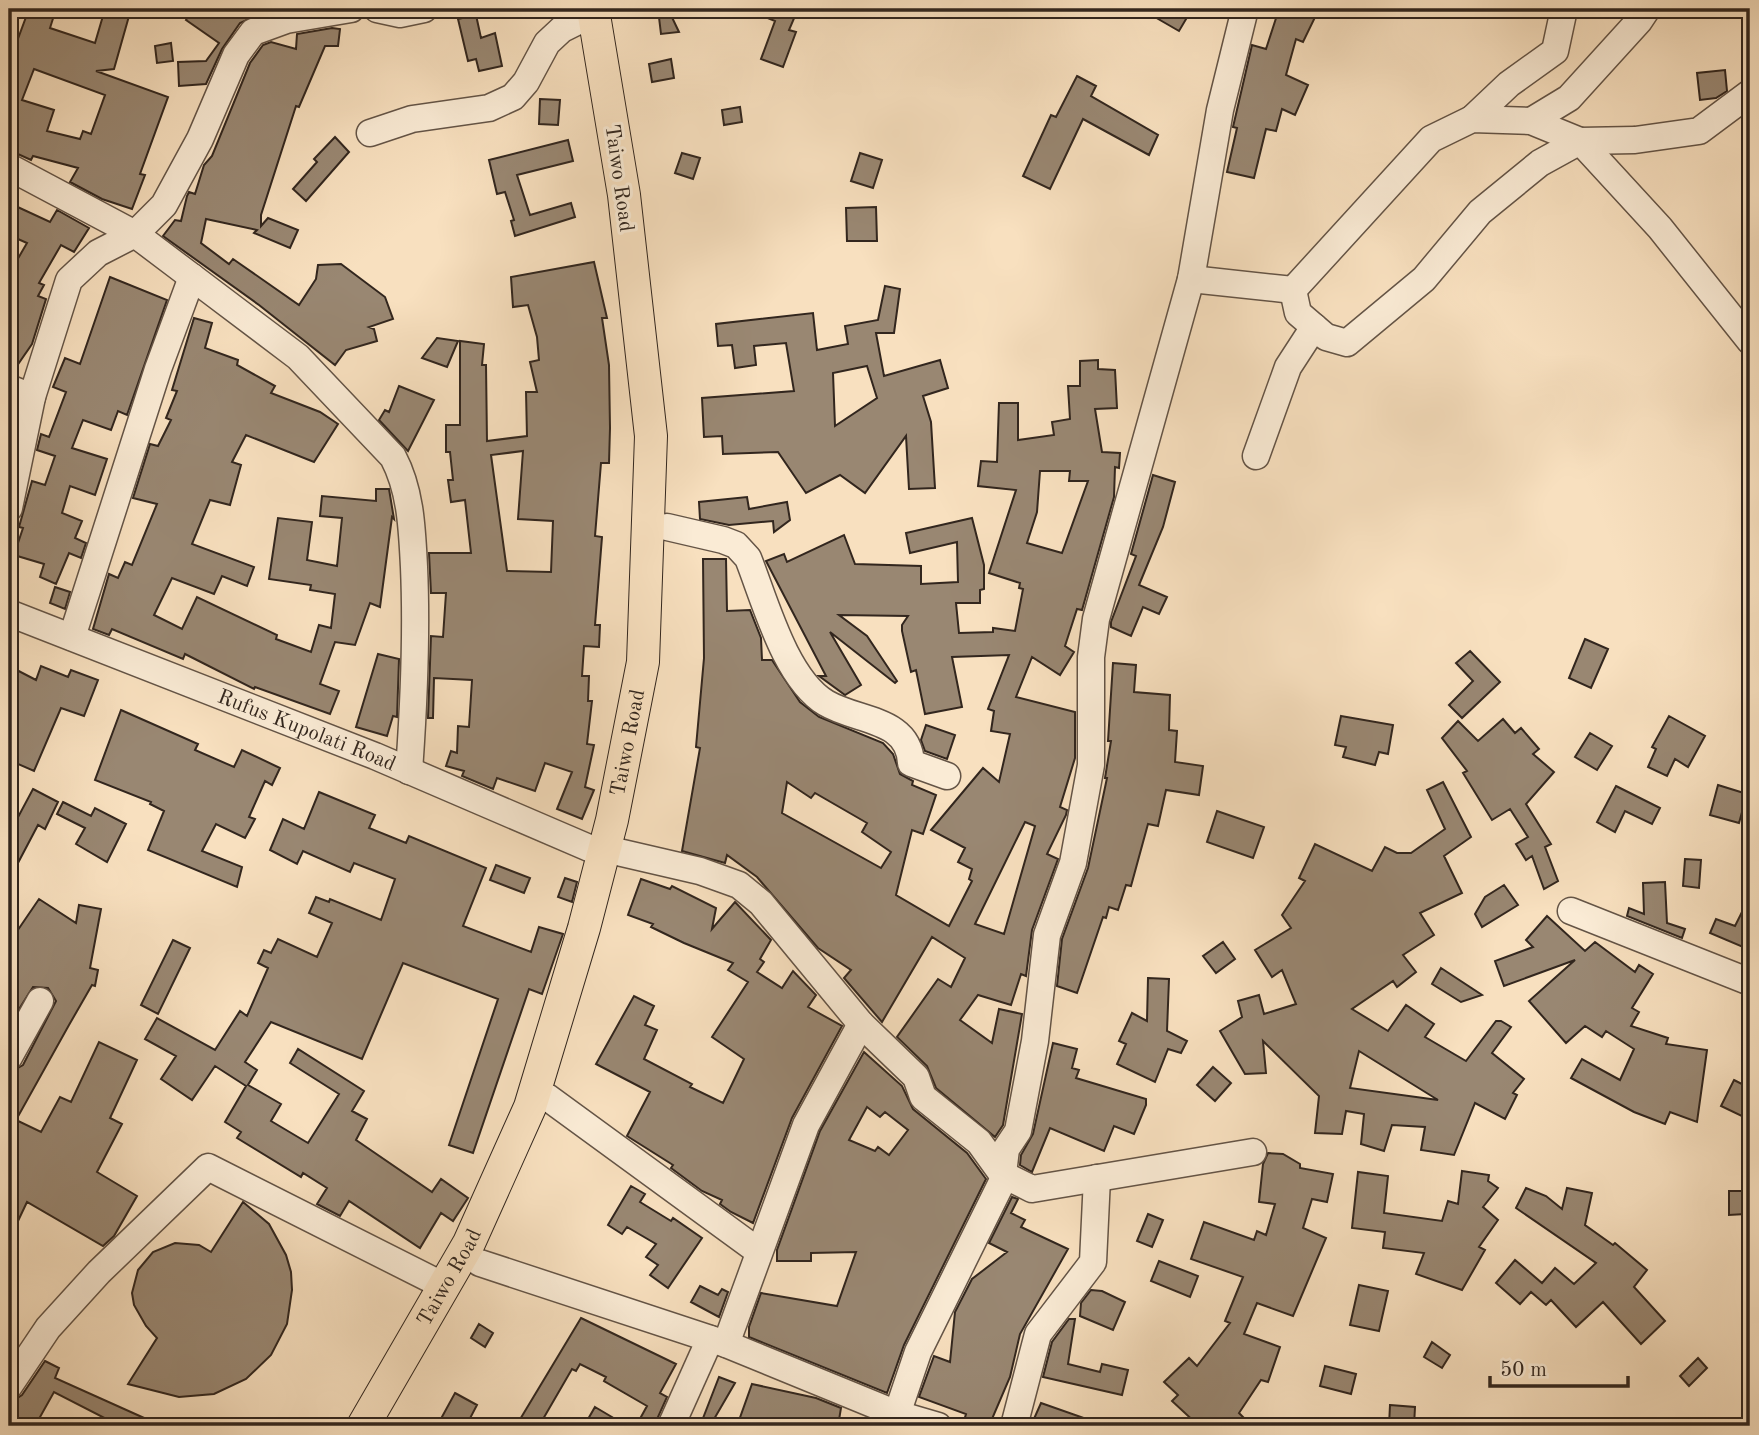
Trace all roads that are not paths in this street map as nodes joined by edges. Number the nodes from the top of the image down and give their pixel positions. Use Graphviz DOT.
graph roads {
  1 [pos="351,9"];
  2 [pos="377,9"];
  3 [pos="424,9"];
  4 [pos="1245,9"];
  5 [pos="1564,9"];
  6 [pos="1647,9"];
  7 [pos="599,10"];
  8 [pos="1750,93"];
  9 [pos="1472,119"];
  10 [pos="1531,121"];
  11 [pos="370,133"];
  12 [pos="1580,141"];
  13 [pos="9,167"];
  14 [pos="135,234"];
  15 [pos="192,277"];
  16 [pos="1191,279"];
  17 [pos="1293,290"];
  18 [pos="1314,327"];
  19 [pos="1750,341"];
  20 [pos="21,392"];
  21 [pos="1256,456"];
  22 [pos="9,508"];
  23 [pos="667,527"];
  24 [pos="9,613"];
  25 [pos="72,637"];
  26 [pos="409,771"];
  27 [pos="947,776"];
  28 [pos="610,853"];
  29 [pos="1571,911"];
  30 [pos="1750,982"];
  31 [pos="40,1002"];
  32 [pos="861,1024"];
  33 [pos="9,1057"];
  34 [pos="547,1097"];
  35 [pos="1253,1152"];
  36 [pos="1002,1174"];
  37 [pos="1097,1178"];
  38 [pos="758,1251"];
  39 [pos="480,1263"];
  40 [pos="444,1286"];
  41 [pos="718,1341"];
  42 [pos="9,1386"];
  43 [pos="897,1414"];
  44 [pos="363,1426"];
  45 [pos="384,1426"];
  46 [pos="671,1426"];
  47 [pos="938,1426"];
  48 [pos="1014,1426"];
  1 -- 14 [label="street"];
  2 -- 3 [label="street"];
  4 -- 16 [label="street"];
  5 -- 9 [label="street"];
  6 -- 10 [label="street"];
  7 -- 11 [label="street"];
  7 -- 23 [label="main road, Taiwo Road"];
  7 -- 28 [label="main road, Taiwo Road"];
  8 -- 12 [label="street"];
  9 -- 10 [label="street"];
  9 -- 17 [label="street"];
  10 -- 12 [label="street"];
  12 -- 18 [label="street"];
  12 -- 19 [label="street"];
  13 -- 14 [label="street"];
  14 -- 15 [label="street"];
  14 -- 20 [label="street"];
  15 -- 25 [label="street"];
  15 -- 26 [label="street"];
  16 -- 17 [label="street"];
  16 -- 36 [label="street"];
  17 -- 18 [label="street"];
  18 -- 21 [label="street"];
  20 -- 22 [label="street"];
  23 -- 27 [label="street"];
  23 -- 28 [label="main road, Taiwo Road"];
  24 -- 25 [label="street, Rufus Kupolati Road"];
  25 -- 26 [label="street, Rufus Kupolati Road"];
  26 -- 28 [label="street, Rufus Kupolati Road"];
  28 -- 32 [label="street, Rufus Kupolati Road"];
  28 -- 34 [label="main road, Taiwo Road"];
  28 -- 40 [label="main road, Taiwo Road"];
  29 -- 30 [label="street"];
  31 -- 33 [label="street"];
  32 -- 36 [label="street, Rufus Kupolati Road"];
  32 -- 38 [label="street"];
  34 -- 38 [label="street"];
  34 -- 39 [label="main road, Taiwo Road"];
  35 -- 37 [label="street"];
  36 -- 37 [label="street"];
  36 -- 43 [label="street"];
  37 -- 48 [label="street"];
  38 -- 41 [label="street"];
  39 -- 41 [label="street"];
  39 -- 45 [label="main road, Taiwo Road"];
  40 -- 42 [label="street"];
  40 -- 44 [label="main road, Taiwo Road"];
  41 -- 43 [label="street"];
  41 -- 46 [label="street"];
  43 -- 47 [label="street"];
}
